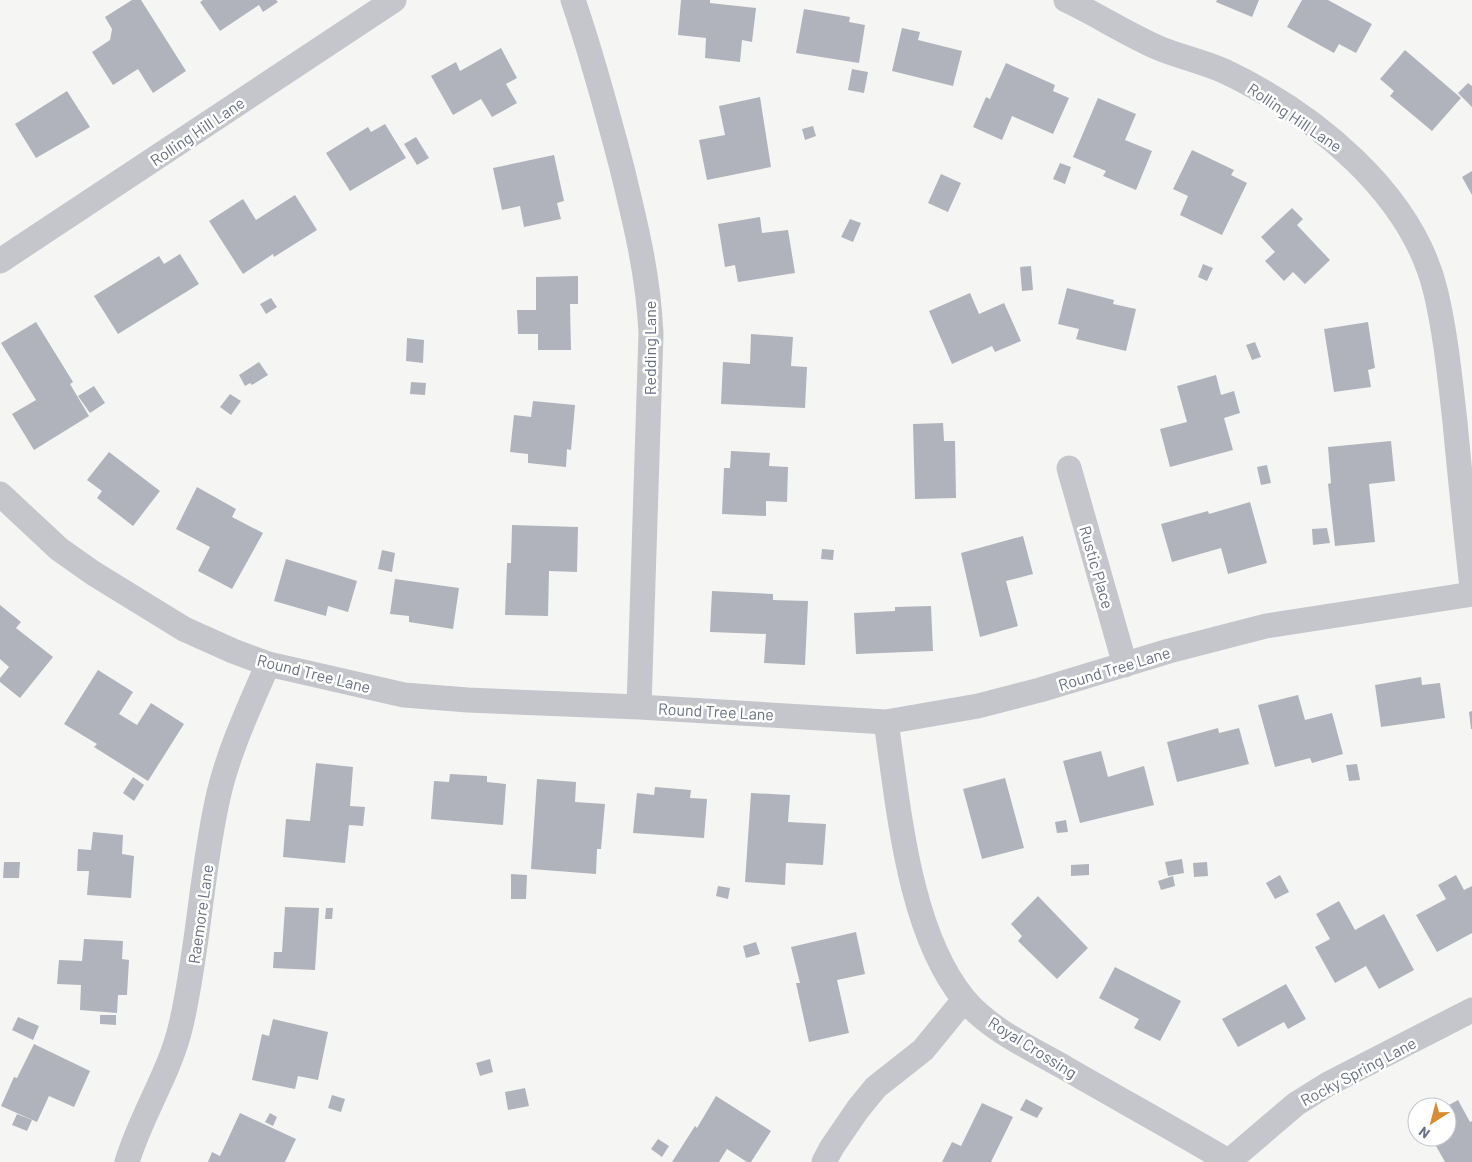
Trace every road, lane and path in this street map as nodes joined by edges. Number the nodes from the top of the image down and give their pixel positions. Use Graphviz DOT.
graph roads {
  1 [pos="394,0"];
  2 [pos="573,0"];
  3 [pos="1066,0"];
  4 [pos="0,261"];
  5 [pos="1069,468"];
  6 [pos="0,494"];
  7 [pos="1472,588"];
  8 [pos="1472,594"];
  9 [pos="268,664"];
  10 [pos="1126,666"];
  11 [pos="640,707"];
  12 [pos="886,722"];
  13 [pos="964,1000"];
  14 [pos="1472,1010"];
  15 [pos="1228,1161"];
  16 [pos="127,1162"];
  17 [pos="824,1162"];
  1 -- 4 [label="street, Rolling Hill Lane"];
  2 -- 11 [label="street, Redding Lane"];
  3 -- 7 [label="street, Rolling Hill Lane"];
  5 -- 10 [label="street, Rustic Place"];
  6 -- 9 [label="street, Round Tree Lane"];
  8 -- 10 [label="street, Round Tree Lane"];
  9 -- 11 [label="street, Round Tree Lane"];
  9 -- 16 [label="street, Raemore Lane"];
  10 -- 12 [label="street, Round Tree Lane"];
  11 -- 12 [label="street, Round Tree Lane"];
  12 -- 13 [label="street, Royal Crossing"];
  13 -- 15 [label="street, Royal Crossing"];
  13 -- 17 [label="street"];
  14 -- 15 [label="street, Rocky Spring Lane"];
}
